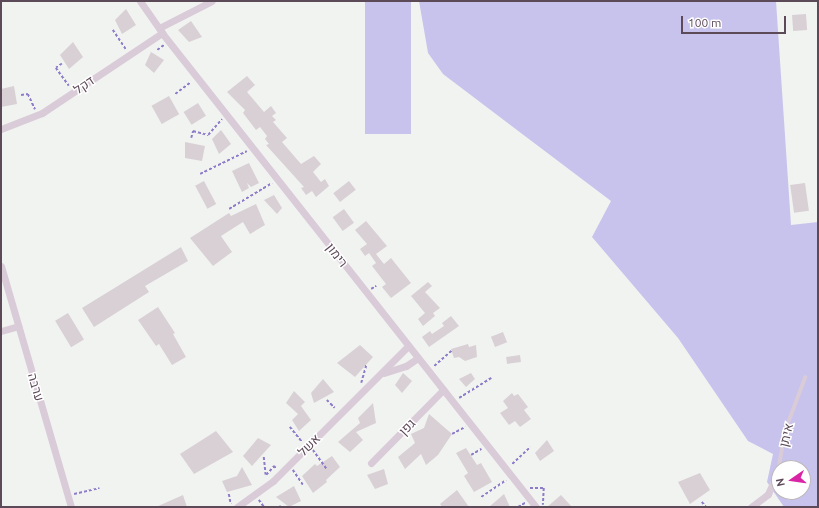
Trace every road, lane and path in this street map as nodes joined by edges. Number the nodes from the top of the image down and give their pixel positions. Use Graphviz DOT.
graph roads {
  1 [pos="140,1"];
  2 [pos="212,1"];
  3 [pos="113,30"];
  4 [pos="160,30"];
  5 [pos="130,55"];
  6 [pos="62,64"];
  7 [pos="197,77"];
  8 [pos="73,93"];
  9 [pos="175,94"];
  10 [pos="21,95"];
  11 [pos="227,114"];
  12 [pos="37,115"];
  13 [pos="1,128"];
  14 [pos="191,138"];
  15 [pos="253,148"];
  16 [pos="200,174"];
  17 [pos="278,180"];
  18 [pos="229,209"];
  19 [pos="1,266"];
  20 [pos="18,326"];
  21 [pos="1,331"];
  22 [pos="408,346"];
  23 [pos="451,351"];
  24 [pos="418,358"];
  25 [pos="428,371"];
  26 [pos="377,378"];
  27 [pos="490,378"];
  28 [pos="805,378"];
  29 [pos="443,390"];
  30 [pos="327,400"];
  31 [pos="453,402"];
  32 [pos="341,414"];
  33 [pos="470,424"];
  34 [pos="290,426"];
  35 [pos="452,434"];
  36 [pos="486,445"];
  37 [pos="308,447"];
  38 [pos="530,447"];
  39 [pos="471,455"];
  40 [pos="264,457"];
  41 [pos="780,460"];
  42 [pos="371,464"];
  43 [pos="289,465"];
  44 [pos="327,469"];
  45 [pos="506,469"];
  46 [pos="280,474"];
  47 [pos="511,476"];
  48 [pos="303,485"];
  49 [pos="771,487"];
  50 [pos="99,488"];
  51 [pos="520,488"];
  52 [pos="229,494"];
  53 [pos="255,495"];
  54 [pos="68,496"];
  55 [pos="481,497"];
  56 [pos="702,502"];
  57 [pos="71,507"];
  58 [pos="231,507"];
  59 [pos="237,507"];
  60 [pos="264,507"];
  61 [pos="536,507"];
  62 [pos="542,507"];
  63 [pos="706,507"];
  64 [pos="751,507"];
  1 -- 4 [label="street, רימון"];
  2 -- 4 [label="street, דקל"];
  3 -- 5 [label="path"];
  4 -- 5 [label="street, דקל"];
  4 -- 7 [label="street, רימון"];
  5 -- 8 [label="street, דקל"];
  6 -- 8 [label="path"];
  7 -- 9 [label="path"];
  7 -- 11 [label="street, רימון"];
  8 -- 12 [label="street, דקל"];
  10 -- 12 [label="path"];
  11 -- 14 [label="path"];
  11 -- 15 [label="street, רימון"];
  12 -- 13 [label="street, דקל"];
  15 -- 16 [label="path"];
  15 -- 17 [label="street, רימון"];
  17 -- 18 [label="path"];
  17 -- 22 [label="street, רימון"];
  19 -- 20 [label="street, ערבה"];
  20 -- 21 [label="street"];
  20 -- 54 [label="street, ערבה"];
  22 -- 24 [label="street, רימון"];
  22 -- 26 [label="street, אשל"];
  23 -- 25 [label="path"];
  24 -- 25 [label="street, רימון"];
  24 -- 26 [label="street, אשל"];
  25 -- 29 [label="street, רימון"];
  26 -- 32 [label="street, אשל"];
  27 -- 31 [label="path"];
  28 -- 41 [label="lane, איתן"];
  29 -- 31 [label="street, רימון"];
  29 -- 42 [label="street, גפן"];
  30 -- 32 [label="path"];
  31 -- 33 [label="street, רימון"];
  32 -- 37 [label="street, אשל"];
  33 -- 35 [label="path"];
  33 -- 36 [label="street, רימון"];
  34 -- 37 [label="path"];
  36 -- 39 [label="path"];
  36 -- 45 [label="street, רימון"];
  37 -- 43 [label="street, אשל"];
  37 -- 44 [label="path"];
  38 -- 45 [label="path"];
  40 -- 46 [label="path"];
  43 -- 46 [label="street, אשל"];
  43 -- 48 [label="path"];
  45 -- 47 [label="street, רימון"];
  46 -- 53 [label="street, אשל"];
  47 -- 51 [label="street, רימון"];
  47 -- 55 [label="path"];
  49 -- 64 [label="street, איתן"];
  50 -- 54 [label="path"];
  51 -- 61 [label="street, רימון"];
  51 -- 62 [label="path"];
  52 -- 58 [label="path"];
  53 -- 59 [label="street, אשל"];
  53 -- 60 [label="path"];
  54 -- 57 [label="street, ערבה"];
  56 -- 63 [label="path"];
}
